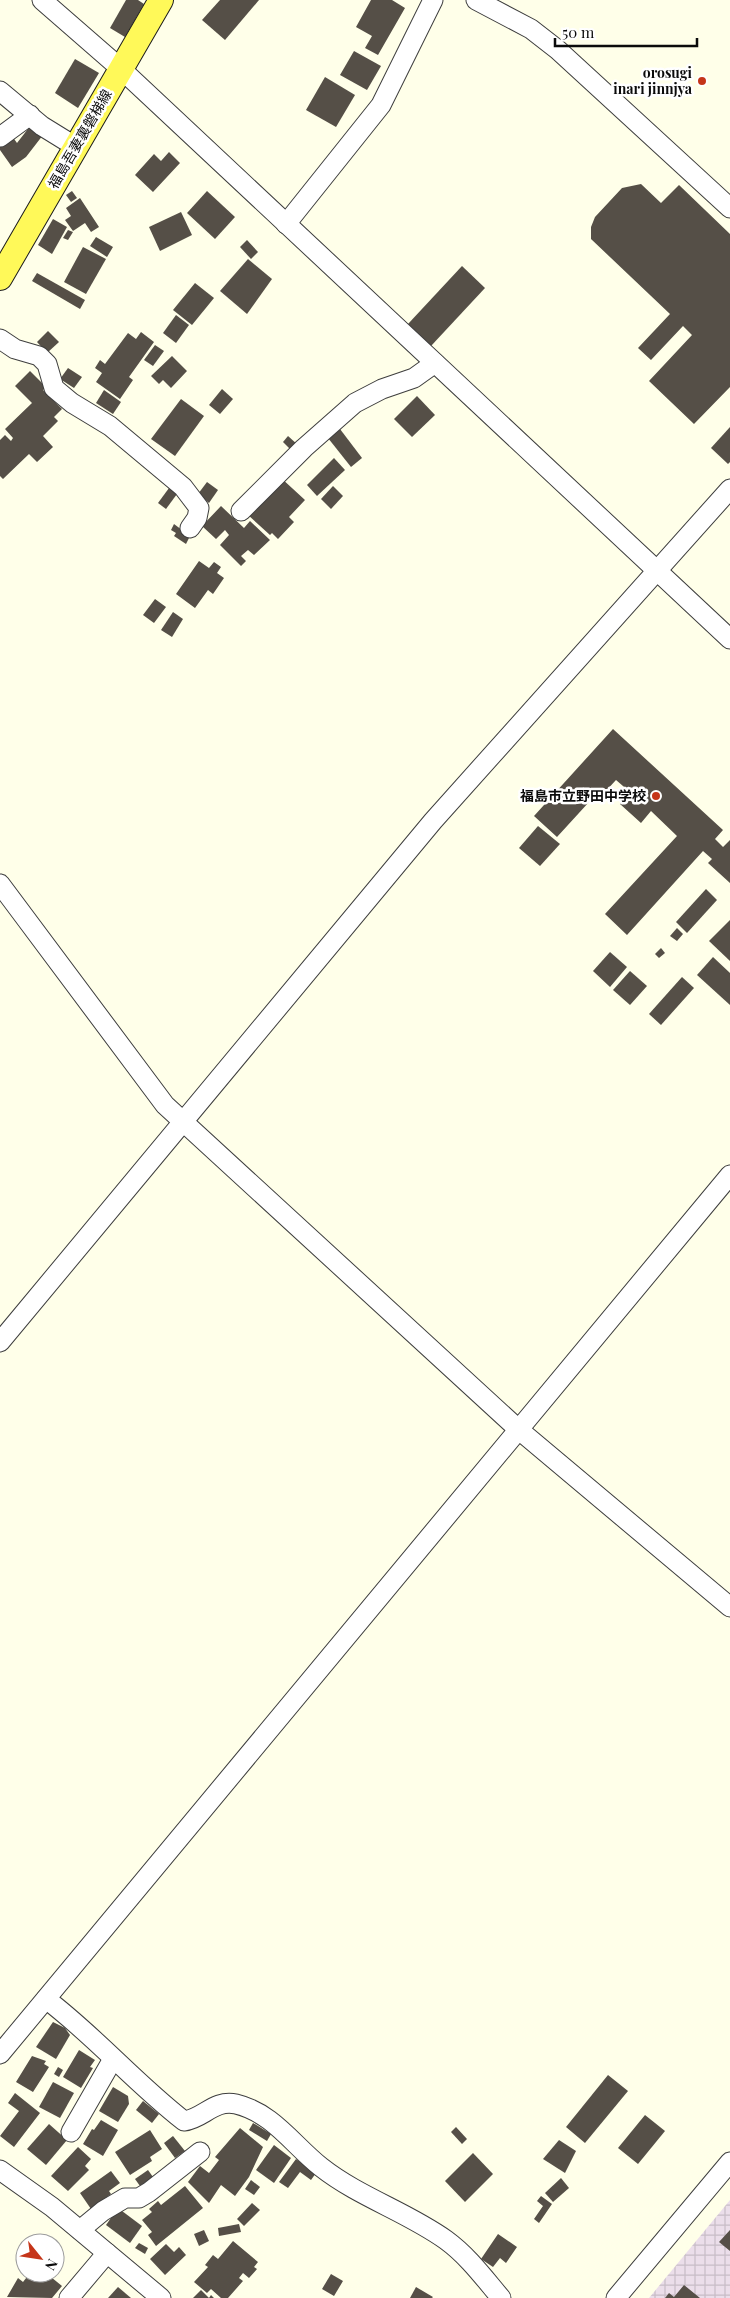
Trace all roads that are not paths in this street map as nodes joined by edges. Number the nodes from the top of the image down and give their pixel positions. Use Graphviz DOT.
graph roads {
  1 [pos="42,0"];
  2 [pos="162,0"];
  3 [pos="433,0"];
  4 [pos="476,0"];
  5 [pos="120,68"];
  6 [pos="0,91"];
  7 [pos="30,115"];
  8 [pos="0,137"];
  9 [pos="76,147"];
  10 [pos="730,208"];
  11 [pos="286,224"];
  12 [pos="0,278"];
  13 [pos="0,339"];
  14 [pos="435,363"];
  15 [pos="730,489"];
  16 [pos="241,511"];
  17 [pos="190,528"];
  18 [pos="656,570"];
  19 [pos="730,639"];
  20 [pos="0,884"];
  21 [pos="184,1121"];
  22 [pos="730,1175"];
  23 [pos="0,1342"];
  24 [pos="518,1429"];
  25 [pos="730,1607"];
  26 [pos="46,1999"];
  27 [pos="0,2054"];
  28 [pos="113,2059"];
  29 [pos="71,2132"];
  30 [pos="200,2152"];
  31 [pos="730,2162"];
  32 [pos="0,2170"];
  33 [pos="80,2230"];
  34 [pos="107,2253"];
  35 [pos="69,2298"];
  36 [pos="160,2298"];
  37 [pos="501,2298"];
  38 [pos="616,2298"];
  1 -- 5 [label="street"];
  2 -- 5 [label="main road, 福島吾妻裏磐梯線"];
  3 -- 11 [label="street"];
  4 -- 10 [label="street"];
  5 -- 9 [label="main road, 福島吾妻裏磐梯線"];
  5 -- 11 [label="street"];
  6 -- 7 [label="street"];
  7 -- 8 [label="street"];
  7 -- 9 [label="street"];
  9 -- 12 [label="main road, 福島吾妻裏磐梯線"];
  11 -- 14 [label="street"];
  13 -- 17 [label="street"];
  14 -- 16 [label="street"];
  14 -- 18 [label="street"];
  15 -- 18 [label="street"];
  18 -- 19 [label="street"];
  18 -- 21 [label="street"];
  20 -- 21 [label="street"];
  21 -- 23 [label="street"];
  21 -- 24 [label="street"];
  22 -- 24 [label="street"];
  24 -- 25 [label="street"];
  24 -- 26 [label="street"];
  26 -- 27 [label="street"];
  26 -- 28 [label="street"];
  28 -- 29 [label="street"];
  28 -- 37 [label="street"];
  30 -- 33 [label="street"];
  31 -- 38 [label="street"];
  32 -- 33 [label="street"];
  33 -- 34 [label="street"];
  34 -- 35 [label="street"];
  34 -- 36 [label="street"];
}
